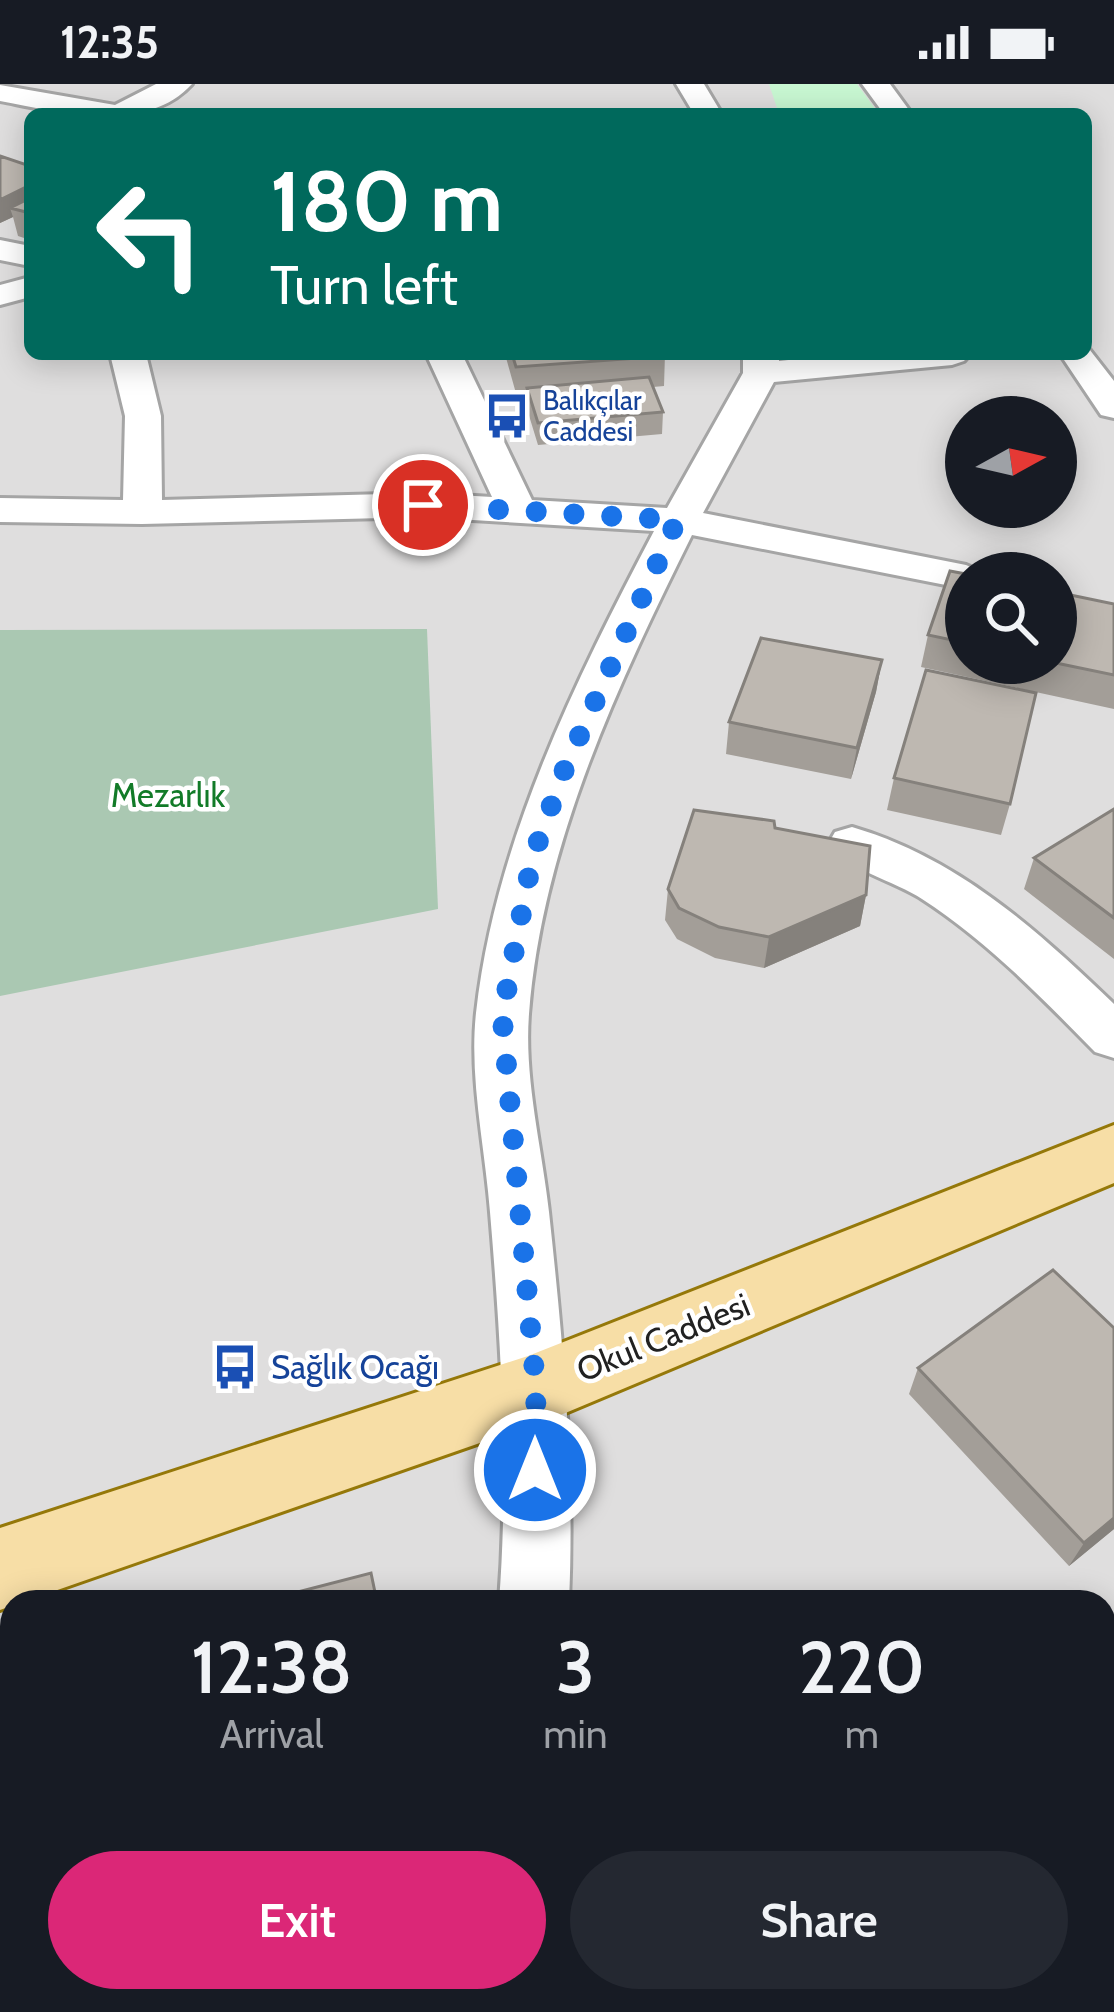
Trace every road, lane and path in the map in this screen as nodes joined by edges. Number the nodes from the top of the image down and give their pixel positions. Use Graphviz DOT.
graph roads {
  1 [pos="178,84"];
  2 [pos="0,93"];
  3 [pos="84,108"];
  4 [pos="130,108"];
  5 [pos="1092,351"];
  6 [pos="129,360"];
  7 [pos="447,360"];
  8 [pos="837,360"];
  9 [pos="761,364"];
  10 [pos="1114,407"];
  11 [pos="0,510"];
  12 [pos="518,511"];
  13 [pos="142,512"];
  14 [pos="677,520"];
  15 [pos="945,573"];
  16 [pos="851,844"];
  17 [pos="1114,1037"];
  18 [pos="1114,1153"];
  19 [pos="536,1389"];
  20 [pos="0,1569"];
  21 [pos="534,1590"];
  1 -- 4 [label="street"];
  2 -- 3 [label="street"];
  5 -- 10 [label="street"];
  6 -- 13 [label="street"];
  7 -- 12 [label="street"];
  8 -- 9 [label="street"];
  9 -- 14 [label="street"];
  11 -- 13 [label="street"];
  12 -- 13 [label="street"];
  12 -- 14 [label="street"];
  14 -- 15 [label="street"];
  14 -- 19 [label="street"];
  16 -- 17 [label="street"];
  18 -- 19 [label="main road, Okul Caddesi"];
  19 -- 20 [label="main road, Okul Caddesi"];
  19 -- 21 [label="street"];
}
